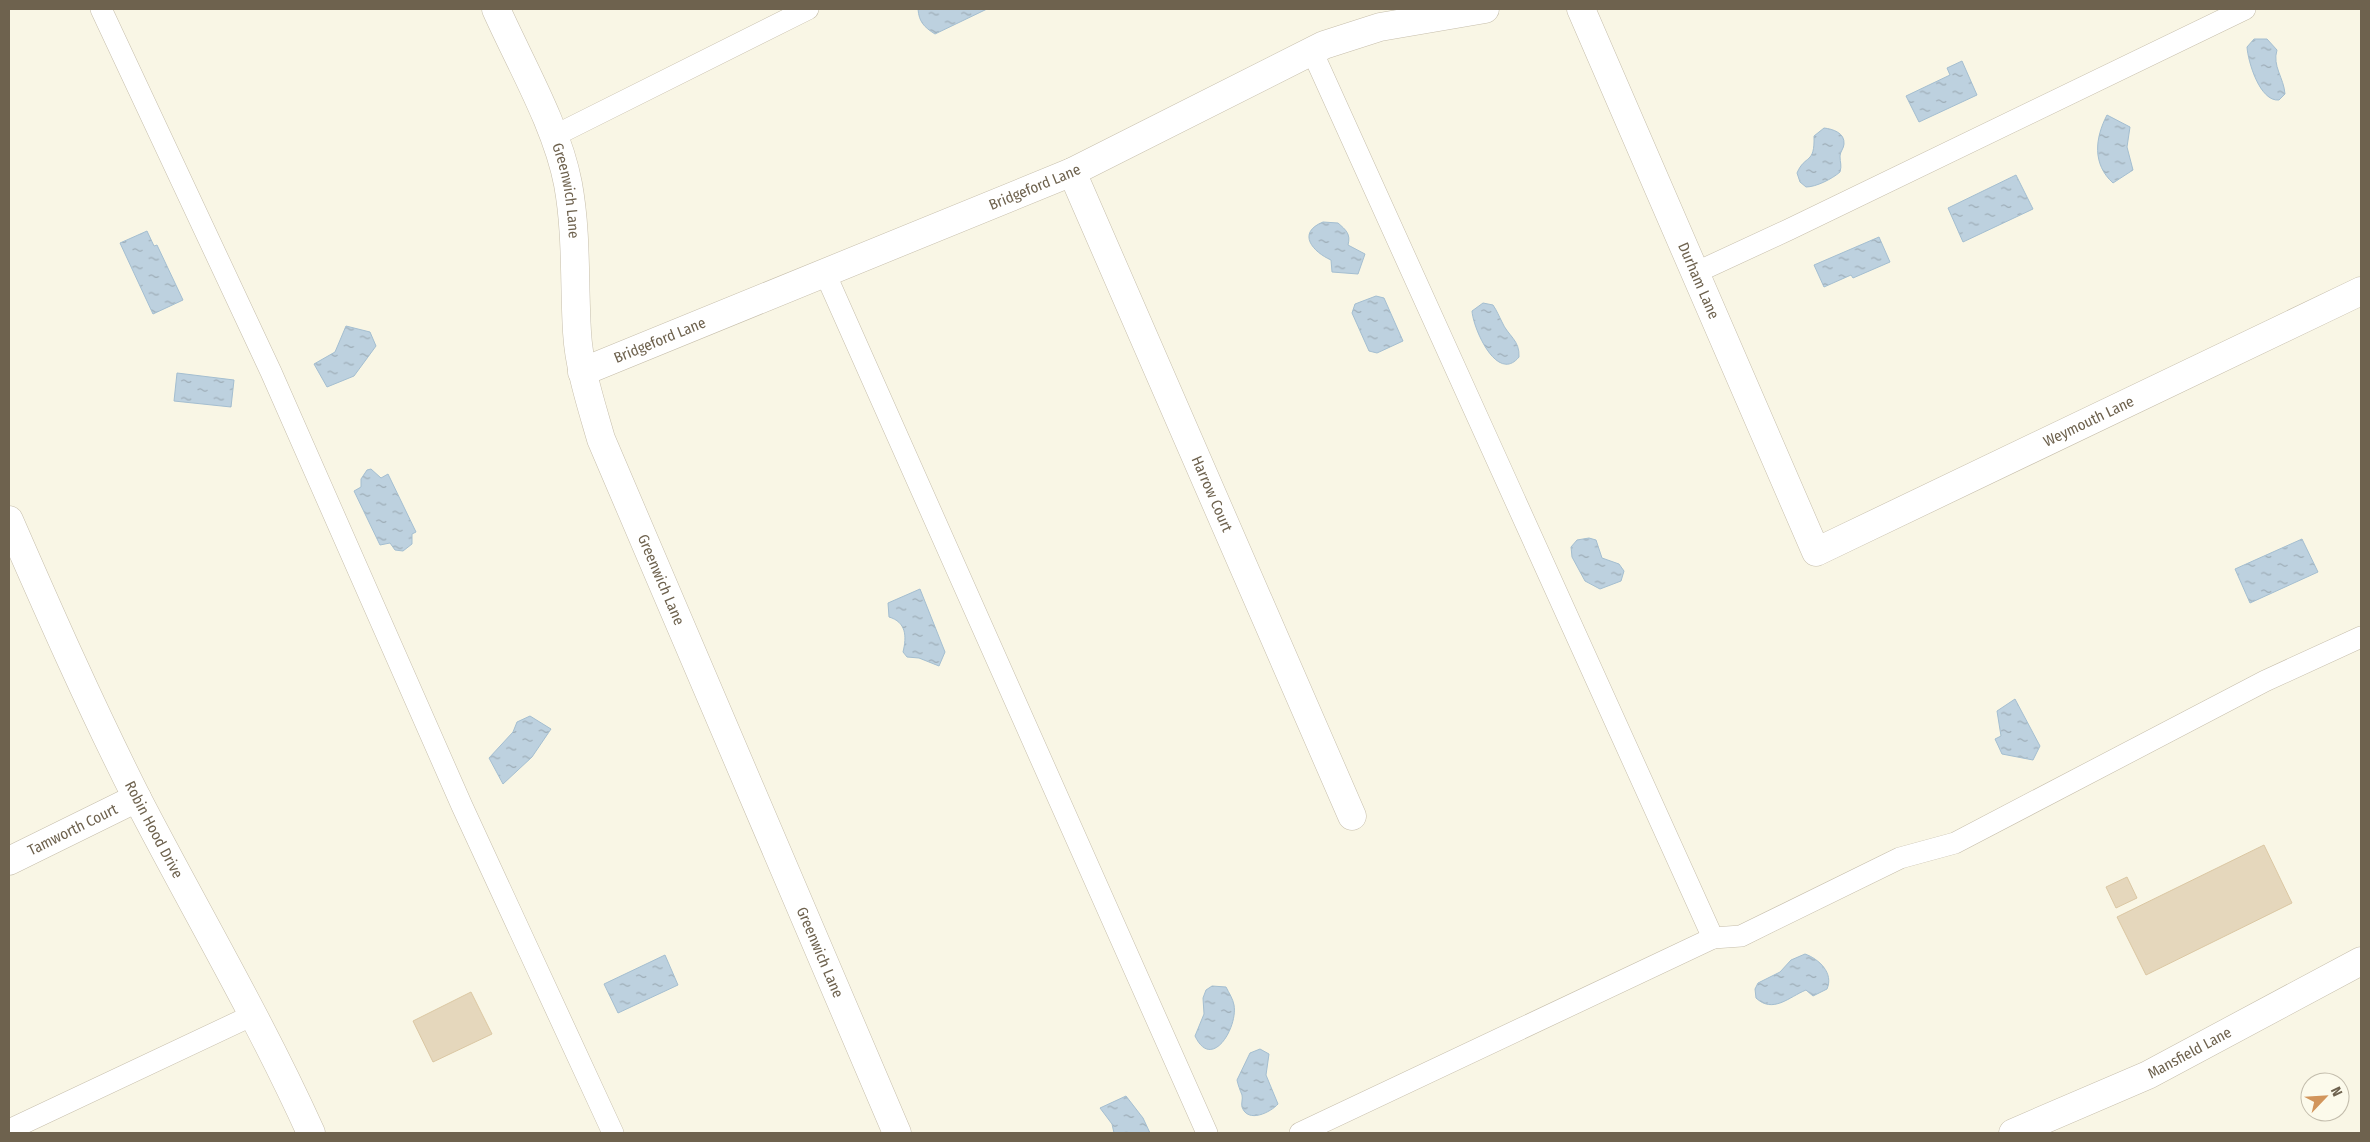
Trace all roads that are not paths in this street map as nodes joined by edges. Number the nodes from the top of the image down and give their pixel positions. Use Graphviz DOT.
graph roads {
  1 [pos="101,9"];
  2 [pos="496,9"];
  3 [pos="808,9"];
  4 [pos="1485,9"];
  5 [pos="1581,9"];
  6 [pos="2245,9"];
  7 [pos="1312,51"];
  8 [pos="554,136"];
  9 [pos="1072,172"];
  10 [pos="825,273"];
  11 [pos="1695,273"];
  12 [pos="2361,291"];
  13 [pos="582,372"];
  14 [pos="9,520"];
  15 [pos="1816,552"];
  16 [pos="2361,637"];
  17 [pos="137,798"];
  18 [pos="1352,816"];
  19 [pos="9,860"];
  20 [pos="1713,938"];
  21 [pos="2361,961"];
  22 [pos="253,1015"];
  23 [pos="9,1130"];
  24 [pos="311,1133"];
  25 [pos="613,1133"];
  26 [pos="897,1133"];
  27 [pos="1207,1133"];
  28 [pos="1300,1133"];
  29 [pos="2013,1133"];
  1 -- 25 [label="lane"];
  2 -- 8 [label="street, Greenwich Lane"];
  3 -- 8 [label="lane"];
  4 -- 7 [label="street, Bridgeford Lane"];
  5 -- 11 [label="street, Durham Lane"];
  6 -- 11 [label="lane"];
  7 -- 9 [label="street, Bridgeford Lane"];
  7 -- 20 [label="lane"];
  8 -- 13 [label="street, Greenwich Lane"];
  9 -- 10 [label="street, Bridgeford Lane"];
  9 -- 18 [label="street, Harrow Court"];
  10 -- 13 [label="street, Bridgeford Lane"];
  10 -- 27 [label="lane"];
  11 -- 15 [label="street, Durham Lane"];
  12 -- 15 [label="street, Weymouth Lane"];
  13 -- 26 [label="street, Greenwich Lane"];
  14 -- 17 [label="street, Robin Hood Drive"];
  16 -- 20 [label="lane"];
  17 -- 19 [label="street, Tamworth Court"];
  17 -- 22 [label="street, Robin Hood Drive"];
  20 -- 28 [label="lane"];
  21 -- 29 [label="street, Mansfield Lane"];
  22 -- 23 [label="lane"];
  22 -- 24 [label="street, Robin Hood Drive"];
}
